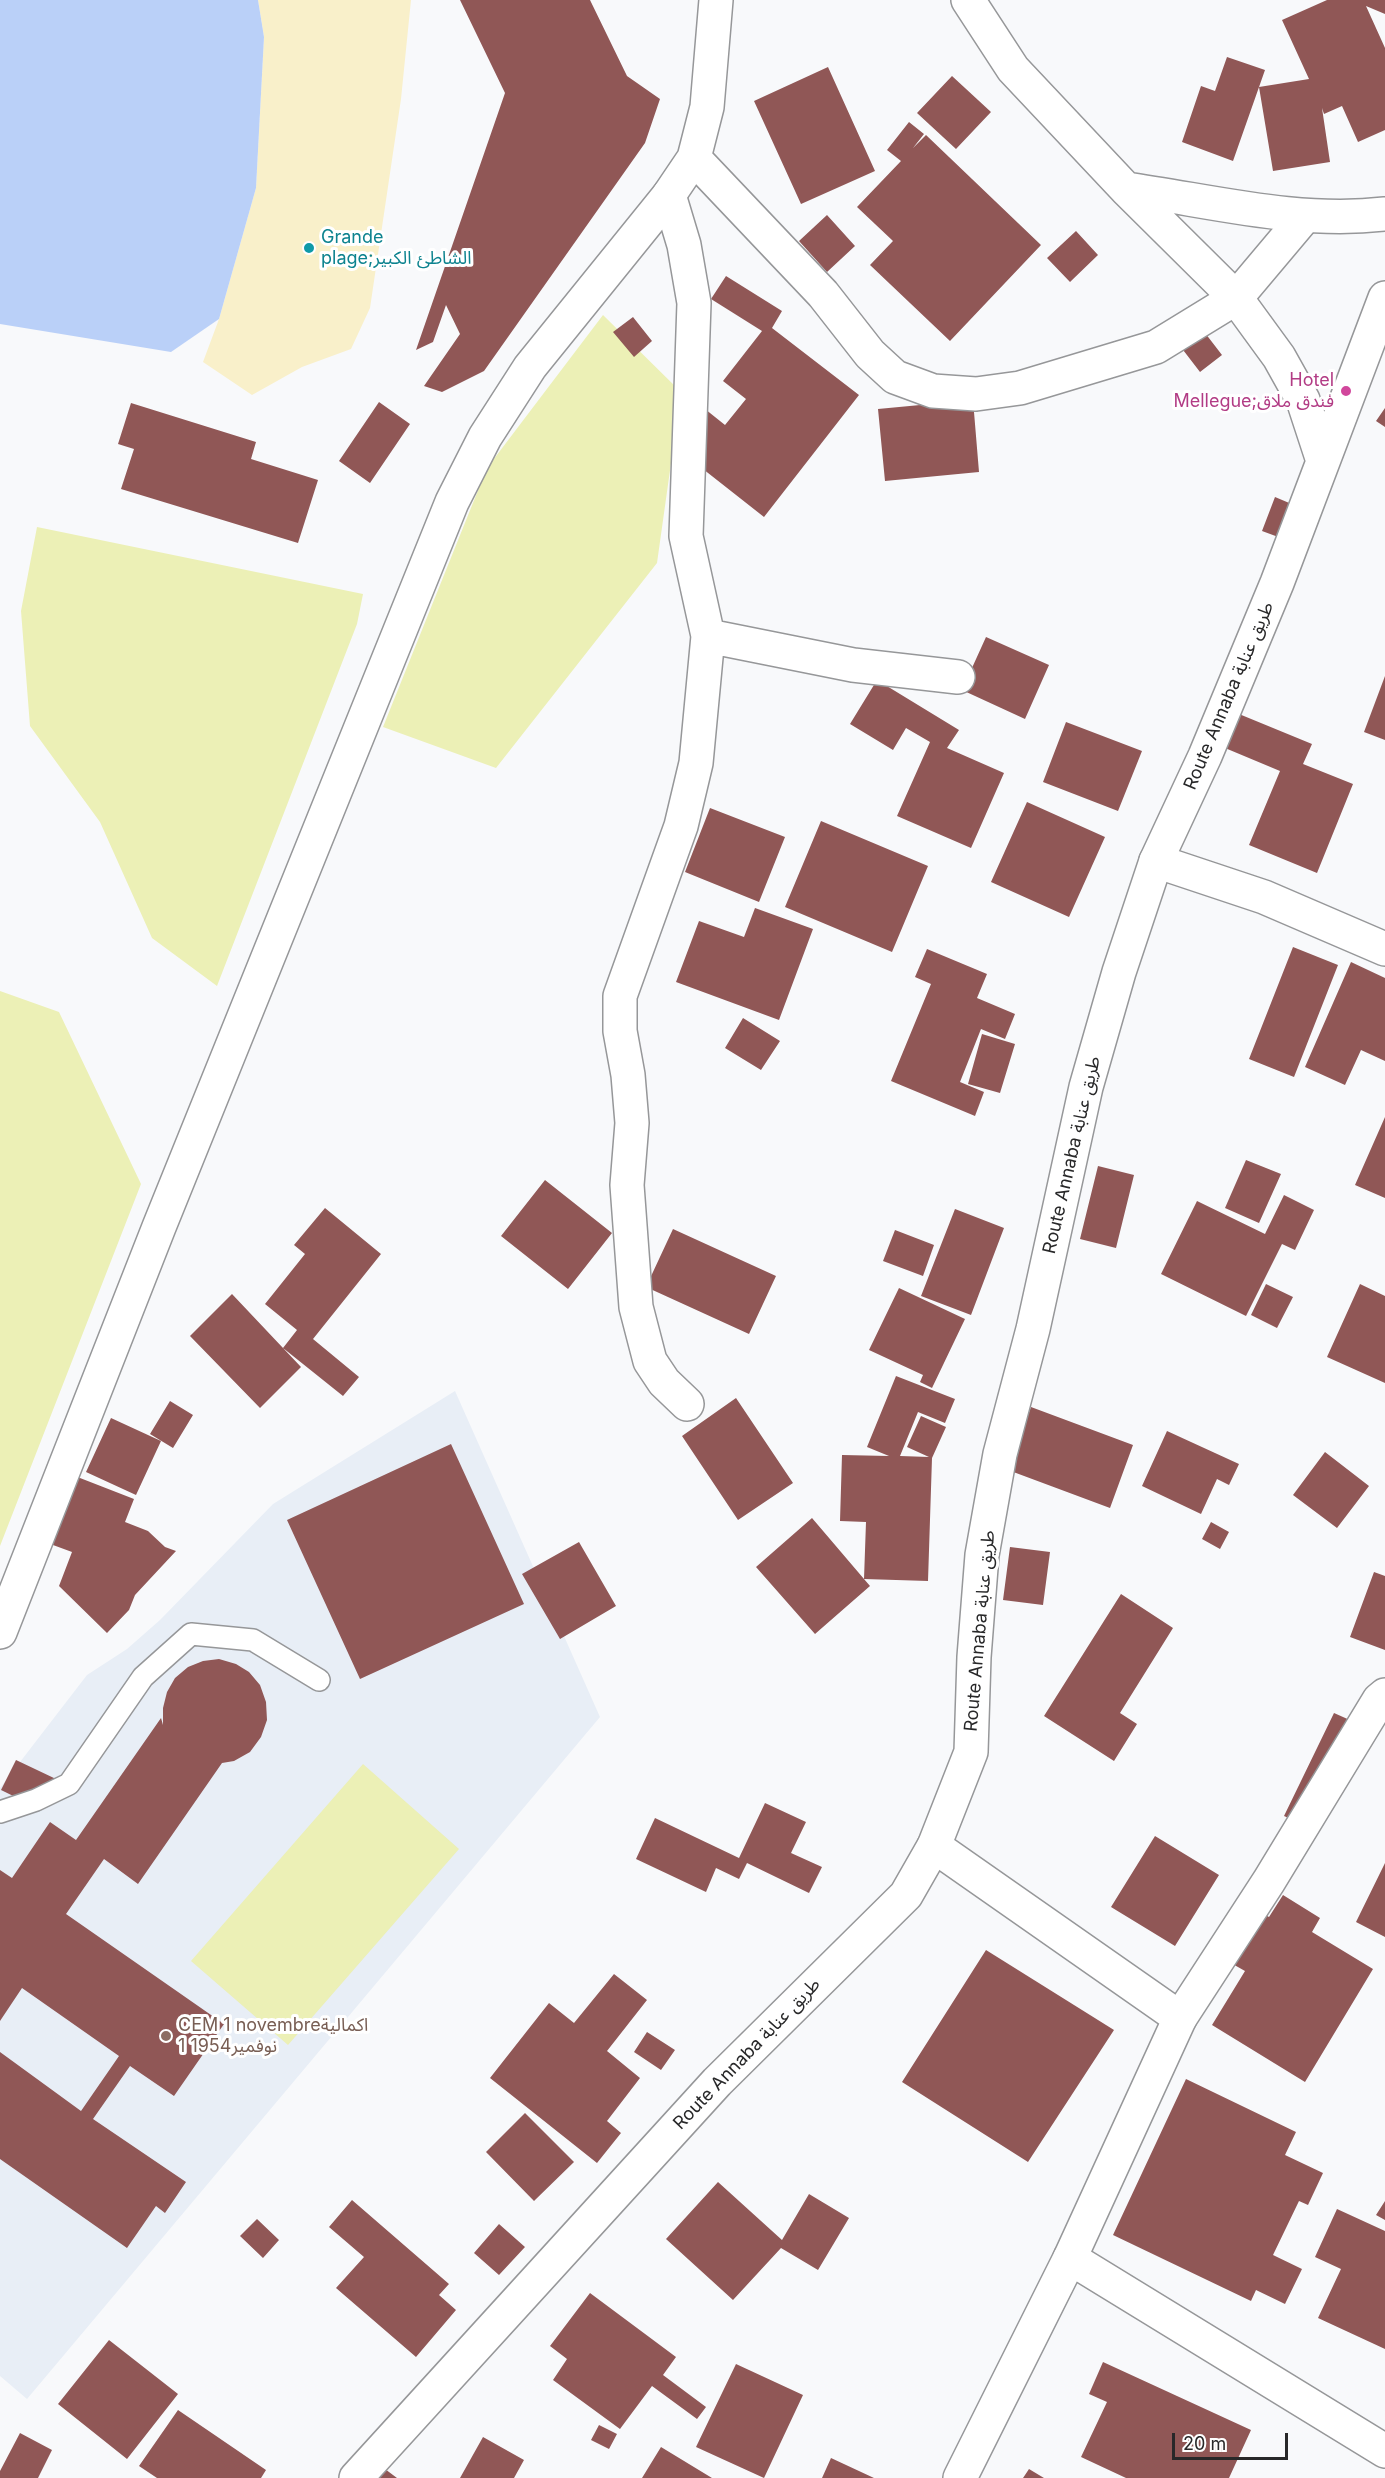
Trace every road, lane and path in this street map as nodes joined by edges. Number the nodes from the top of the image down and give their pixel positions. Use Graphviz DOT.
graph roads {
  1 [pos="716,0"];
  2 [pos="968,0"];
  3 [pos="694,158"];
  4 [pos="1126,189"];
  5 [pos="669,195"];
  6 [pos="1385,214"];
  7 [pos="1305,216"];
  8 [pos="1236,298"];
  9 [pos="1382,313"];
  10 [pos="1323,462"];
  11 [pos="708,636"];
  12 [pos="958,677"];
  13 [pos="1156,861"];
  14 [pos="1385,949"];
  15 [pos="687,1404"];
  16 [pos="0,1632"];
  17 [pos="318,1680"];
  18 [pos="1385,1695"];
  19 [pos="0,1812"];
  20 [pos="934,1846"];
  21 [pos="1180,2018"];
  22 [pos="1070,2258"];
  23 [pos="1385,2451"];
  24 [pos="356,2478"];
  25 [pos="960,2478"];
  1 -- 3 [label="street"];
  2 -- 4 [label="street"];
  3 -- 5 [label="street"];
  3 -- 8 [label="street"];
  4 -- 7 [label="street"];
  4 -- 8 [label="street"];
  5 -- 11 [label="street"];
  5 -- 16 [label="street"];
  6 -- 7 [label="street"];
  7 -- 8 [label="street"];
  8 -- 10 [label="street"];
  9 -- 10 [label="street, Route Annaba طريق عنابة"];
  10 -- 13 [label="street, Route Annaba طريق عنابة"];
  11 -- 12 [label="street"];
  11 -- 15 [label="street"];
  13 -- 14 [label="street"];
  13 -- 20 [label="street, Route Annaba طريق عنابة"];
  17 -- 19 [label="lane"];
  18 -- 21 [label="street"];
  20 -- 21 [label="street"];
  20 -- 24 [label="street, Route Annaba طريق عنابة"];
  21 -- 22 [label="street"];
  22 -- 23 [label="street"];
  22 -- 25 [label="street"];
}
